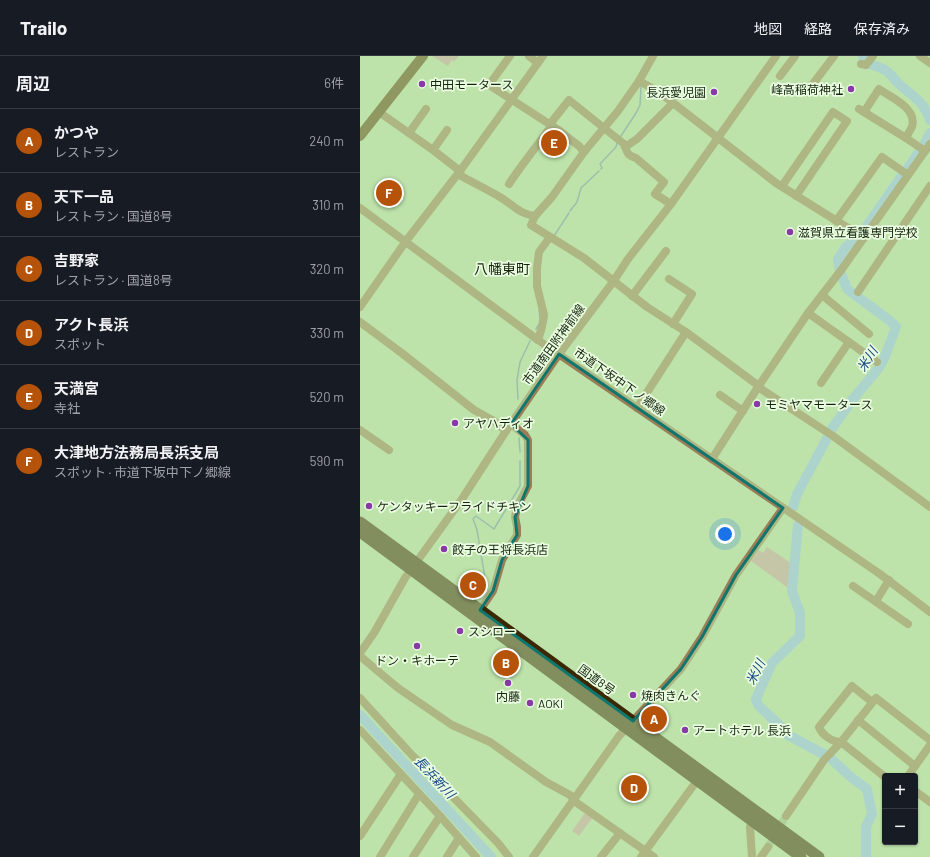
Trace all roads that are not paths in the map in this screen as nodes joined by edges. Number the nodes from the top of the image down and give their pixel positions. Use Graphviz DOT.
graph roads {
  1 [pos="423,56"];
  2 [pos="510,56"];
  3 [pos="529,56"];
  4 [pos="654,56"];
  5 [pos="776,56"];
  6 [pos="795,56"];
  7 [pos="834,56"];
  8 [pos="920,56"];
  9 [pos="541,60"];
  10 [pos="771,63"];
  11 [pos="930,63"];
  12 [pos="639,80"];
  13 [pos="806,93"];
  14 [pos="512,100"];
  15 [pos="673,103"];
  16 [pos="426,109"];
  17 [pos="379,112"];
  18 [pos="551,125"];
  19 [pos="604,128"];
  20 [pos="447,130"];
  21 [pos="409,133"];
  22 [pos="360,136"];
  23 [pos="718,138"];
  24 [pos="906,138"];
  25 [pos="930,144"];
  26 [pos="625,146"];
  27 [pos="433,150"];
  28 [pos="925,151"];
  29 [pos="584,152"];
  30 [pos="460,171"];
  31 [pos="908,176"];
  32 [pos="509,184"];
  33 [pos="782,186"];
  34 [pos="930,186"];
  35 [pos="796,196"];
  36 [pos="671,204"];
  37 [pos="360,208"];
  38 [pos="535,216"];
  39 [pos="836,221"];
  40 [pos="550,237"];
  41 [pos="864,238"];
  42 [pos="406,241"];
  43 [pos="666,251"];
  44 [pos="669,279"];
  45 [pos="613,282"];
  46 [pos="858,292"];
  47 [pos="822,295"];
  48 [pos="632,296"];
  49 [pos="360,307"];
  50 [pos="808,313"];
  51 [pos="360,322"];
  52 [pos="673,324"];
  53 [pos="686,332"];
  54 [pos="869,334"];
  55 [pos="538,340"];
  56 [pos="849,342"];
  57 [pos="559,354"];
  58 [pos="877,362"];
  59 [pos="821,383"];
  60 [pos="758,387"];
  61 [pos="720,395"];
  62 [pos="637,408"];
  63 [pos="743,411"];
  64 [pos="508,427"];
  65 [pos="360,430"];
  66 [pos="389,450"];
  67 [pos="712,459"];
  68 [pos="930,507"];
  69 [pos="783,508"];
  70 [pos="360,522"];
  71 [pos="360,532"];
  72 [pos="413,566"];
  73 [pos="889,580"];
  74 [pos="853,586"];
  75 [pos="876,601"];
  76 [pos="480,610"];
  77 [pos="930,612"];
  78 [pos="908,624"];
  79 [pos="360,653"];
  80 [pos="360,656"];
  81 [pos="360,698"];
  82 [pos="872,702"];
  83 [pos="858,720"];
  84 [pos="630,725"];
  85 [pos="360,730"];
  86 [pos="930,740"];
  87 [pos="840,742"];
  88 [pos="930,745"];
  89 [pos="915,766"];
  90 [pos="910,773"];
  91 [pos="400,774"];
  92 [pos="882,775"];
  93 [pos="696,782"];
  94 [pos="918,793"];
  95 [pos="420,794"];
  96 [pos="574,799"];
  97 [pos="930,802"];
  98 [pos="440,816"];
  99 [pos="786,816"];
  100 [pos="752,821"];
  101 [pos="620,833"];
  102 [pos="360,836"];
  103 [pos="459,838"];
  104 [pos="768,847"];
  105 [pos="643,854"];
  106 [pos="380,857"];
  107 [pos="413,857"];
  108 [pos="447,857"];
  109 [pos="476,857"];
  110 [pos="509,857"];
  111 [pos="533,857"];
  112 [pos="601,857"];
  113 [pos="654,857"];
  114 [pos="752,857"];
  115 [pos="761,857"];
  116 [pos="801,857"];
  117 [pos="819,857"];
  1 -- 17 [label="main road"];
  2 -- 14 [label="street"];
  3 -- 9 [label="street"];
  4 -- 12 [label="street"];
  5 -- 10 [label="street, 市道南田附神前線"];
  6 -- 10 [label="street"];
  7 -- 13 [label="street"];
  8 -- 11 [label="street"];
  9 -- 14 [label="street"];
  10 -- 23 [label="street, 市道南田附神前線"];
  12 -- 15 [label="street"];
  12 -- 19 [label="street"];
  14 -- 18 [label="street"];
  14 -- 30 [label="street"];
  15 -- 23 [label="street"];
  15 -- 26 [label="street"];
  16 -- 21 [label="street"];
  17 -- 21 [label="street"];
  17 -- 22 [label="main road"];
  18 -- 19 [label="street"];
  18 -- 29 [label="street"];
  18 -- 32 [label="street"];
  19 -- 26 [label="street"];
  19 -- 29 [label="street"];
  20 -- 27 [label="street"];
  21 -- 27 [label="street"];
  23 -- 33 [label="street"];
  23 -- 36 [label="street, 市道南田附神前線"];
  24 -- 24 [label="street"];
  24 -- 28 [label="street"];
  25 -- 28 [label="street"];
  26 -- 36 [label="street"];
  27 -- 30 [label="street"];
  28 -- 31 [label="street"];
  29 -- 38 [label="street"];
  30 -- 38 [label="street"];
  30 -- 42 [label="street"];
  31 -- 39 [label="street"];
  31 -- 41 [label="street"];
  33 -- 35 [label="street"];
  33 -- 35 [label="street"];
  34 -- 46 [label="street"];
  35 -- 39 [label="street"];
  36 -- 45 [label="street, 市道南田附神前線"];
  37 -- 42 [label="street, 市道下坂中下ノ郷線"];
  38 -- 40 [label="street"];
  39 -- 41 [label="street"];
  40 -- 45 [label="street"];
  40 -- 55 [label="street"];
  41 -- 47 [label="street"];
  42 -- 49 [label="street"];
  42 -- 55 [label="street, 市道下坂中下ノ郷線"];
  43 -- 48 [label="street"];
  44 -- 52 [label="street"];
  45 -- 48 [label="street"];
  45 -- 57 [label="street, 市道南田附神前線"];
  47 -- 50 [label="street"];
  47 -- 54 [label="street"];
  48 -- 52 [label="street"];
  50 -- 56 [label="street"];
  50 -- 60 [label="street"];
  51 -- 64 [label="street"];
  52 -- 53 [label="street"];
  53 -- 60 [label="street"];
  53 -- 62 [label="street"];
  55 -- 57 [label="street, 市道下坂中下ノ郷線"];
  56 -- 58 [label="street"];
  56 -- 59 [label="street"];
  57 -- 62 [label="street, 市道下坂中下ノ郷線"];
  57 -- 64 [label="street, 市道南田附神前線"];
  60 -- 63 [label="street"];
  60 -- 68 [label="street"];
  61 -- 63 [label="street"];
  62 -- 67 [label="street, 市道下坂中下ノ郷線"];
  63 -- 67 [label="street"];
  64 -- 72 [label="street, 市道南田附神前線"];
  64 -- 76 [label="street"];
  65 -- 66 [label="street"];
  67 -- 69 [label="street, 市道下坂中下ノ郷線"];
  69 -- 73 [label="street, 市道下坂中下ノ郷線"];
  69 -- 84 [label="street"];
  70 -- 72 [label="highway, 国道8号"];
  71 -- 72 [label="highway, 国道8号"];
  72 -- 76 [label="highway, 国道8号"];
  72 -- 79 [label="street, 市道南田附神前線"];
  72 -- 84 [label="highway, 国道8号"];
  73 -- 75 [label="street"];
  73 -- 77 [label="street"];
  74 -- 75 [label="street"];
  75 -- 78 [label="street"];
  76 -- 84 [label="highway, 国道8号"];
  80 -- 96 [label="street"];
  81 -- 110 [label="street"];
  82 -- 83 [label="street"];
  82 -- 86 [label="street"];
  82 -- 87 [label="street"];
  83 -- 87 [label="street"];
  83 -- 89 [label="street"];
  84 -- 93 [label="highway, 国道8号"];
  84 -- 96 [label="street"];
  84 -- 117 [label="highway, 国道8号"];
  85 -- 91 [label="street"];
  87 -- 92 [label="street"];
  87 -- 99 [label="street"];
  88 -- 89 [label="street"];
  89 -- 90 [label="street"];
  91 -- 95 [label="street"];
  91 -- 102 [label="street"];
  93 -- 100 [label="highway, 国道8号"];
  93 -- 105 [label="street"];
  94 -- 97 [label="street"];
  95 -- 98 [label="street"];
  95 -- 106 [label="street"];
  96 -- 101 [label="street"];
  96 -- 111 [label="street"];
  98 -- 103 [label="street"];
  98 -- 107 [label="street"];
  100 -- 114 [label="street"];
  100 -- 116 [label="highway, 国道8号"];
  101 -- 105 [label="street"];
  101 -- 112 [label="street"];
  103 -- 108 [label="street"];
  103 -- 109 [label="street"];
  104 -- 115 [label="street"];
  105 -- 113 [label="street"];
}
